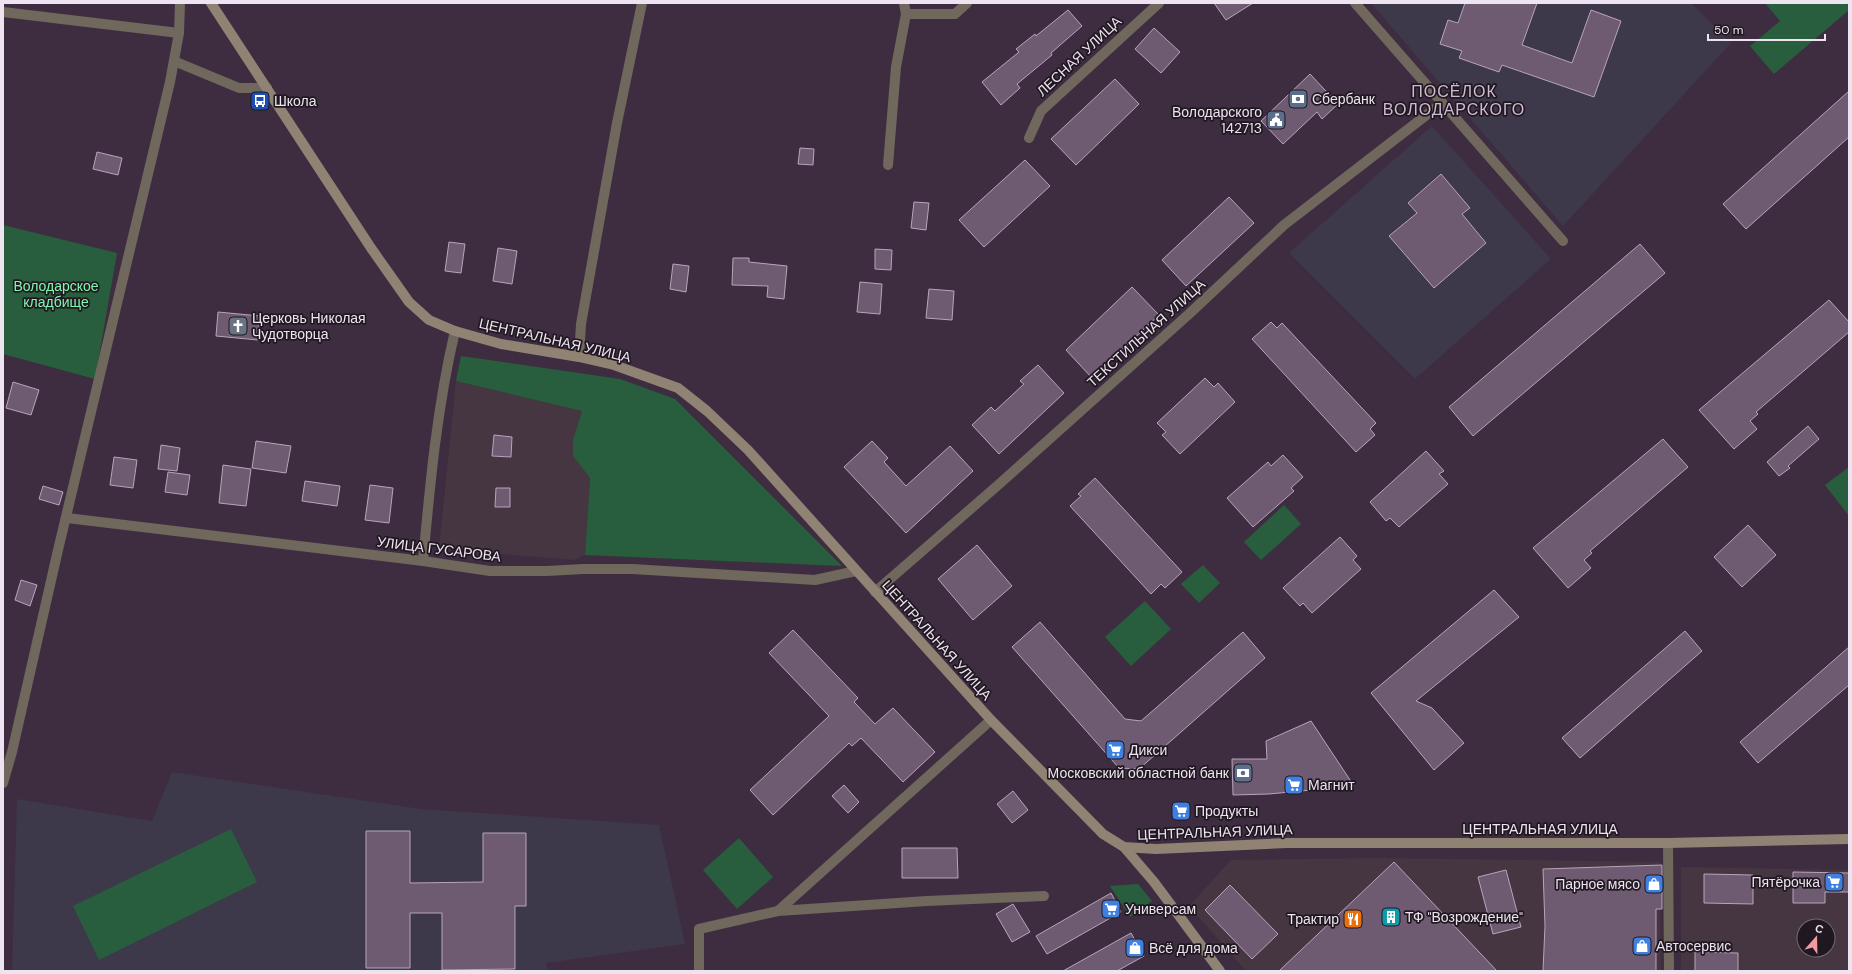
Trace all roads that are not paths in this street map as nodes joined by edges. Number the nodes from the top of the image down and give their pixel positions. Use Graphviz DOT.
graph roads {
  1 [pos="180,3"];
  2 [pos="211,3"];
  3 [pos="642,3"];
  4 [pos="904,3"];
  5 [pos="967,3"];
  6 [pos="1159,3"];
  7 [pos="1355,3"];
  8 [pos="3,12"];
  9 [pos="906,14"];
  10 [pos="179,33"];
  11 [pos="174,61"];
  12 [pos="267,88"];
  13 [pos="1442,103"];
  14 [pos="1029,138"];
  15 [pos="888,165"];
  16 [pos="1563,241"];
  17 [pos="455,331"];
  18 [pos="579,357"];
  19 [pos="67,518"];
  20 [pos="423,561"];
  21 [pos="856,571"];
  22 [pos="875,592"];
  23 [pos="991,720"];
  24 [pos="3,783"];
  25 [pos="1849,839"];
  26 [pos="1668,844"];
  27 [pos="1124,847"];
  28 [pos="1044,896"];
  29 [pos="778,911"];
  30 [pos="699,971"];
  31 [pos="1220,971"];
  32 [pos="1670,971"];
  1 -- 10 [label="street"];
  2 -- 12 [label="main road, ЦЕНТРАЛЬНАЯ УЛИЦА"];
  3 -- 18 [label="street"];
  4 -- 9 [label="street"];
  5 -- 9 [label="street"];
  6 -- 14 [label="street, ЛЕСНАЯ УЛИЦА"];
  7 -- 13 [label="street"];
  8 -- 10 [label="street"];
  9 -- 15 [label="street"];
  10 -- 11 [label="street"];
  11 -- 12 [label="street"];
  11 -- 19 [label="street"];
  12 -- 17 [label="main road, ЦЕНТРАЛЬНАЯ УЛИЦА"];
  13 -- 16 [label="street"];
  13 -- 22 [label="street, ТЕКСТИЛЬНАЯ УЛИЦА"];
  17 -- 18 [label="main road, ЦЕНТРАЛЬНАЯ УЛИЦА"];
  17 -- 20 [label="street"];
  18 -- 21 [label="main road, ЦЕНТРАЛЬНАЯ УЛИЦА"];
  19 -- 20 [label="street, УЛИЦА ГУСАРОВА"];
  19 -- 24 [label="street"];
  20 -- 21 [label="street, УЛИЦА ГУСАРОВА"];
  21 -- 22 [label="main road, ЦЕНТРАЛЬНАЯ УЛИЦА"];
  22 -- 23 [label="main road, ЦЕНТРАЛЬНАЯ УЛИЦА"];
  23 -- 27 [label="main road, ЦЕНТРАЛЬНАЯ УЛИЦА"];
  23 -- 29 [label="street"];
  25 -- 26 [label="main road, ЦЕНТРАЛЬНАЯ УЛИЦА"];
  26 -- 27 [label="main road, ЦЕНТРАЛЬНАЯ УЛИЦА"];
  26 -- 32 [label="street"];
  27 -- 31 [label="main road"];
  28 -- 29 [label="street"];
  29 -- 30 [label="street"];
}
